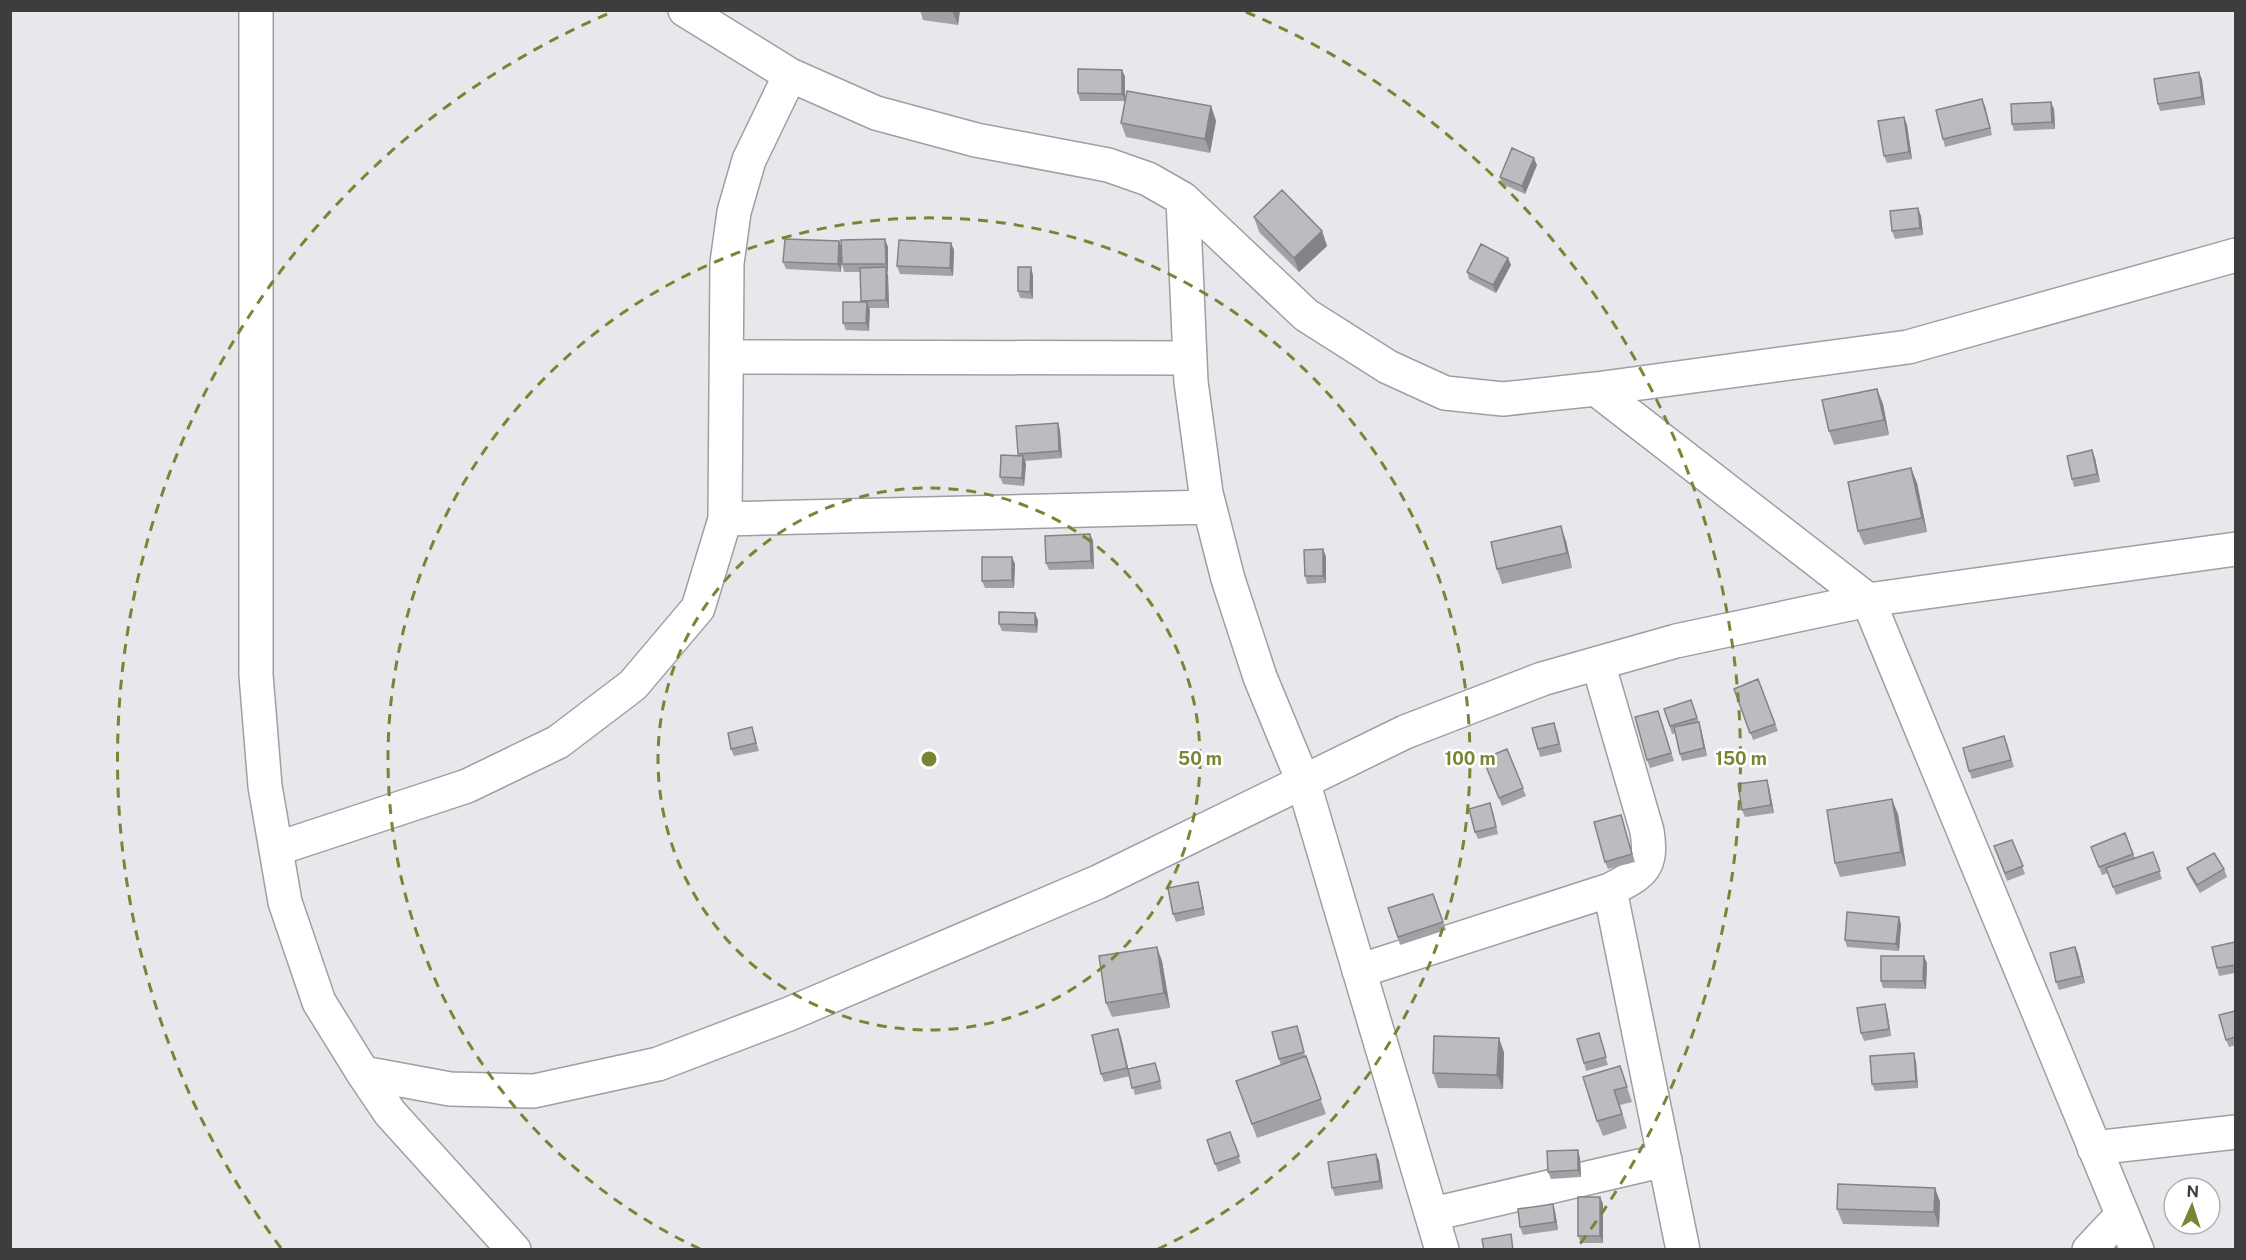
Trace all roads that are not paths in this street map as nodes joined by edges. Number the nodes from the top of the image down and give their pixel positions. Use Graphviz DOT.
graph roads {
  1 [pos="255,10"];
  2 [pos="685,10"];
  3 [pos="790,75"];
  4 [pos="1183,199"];
  5 [pos="2235,255"];
  6 [pos="727,357"];
  7 [pos="1190,358"];
  8 [pos="1596,389"];
  9 [pos="1209,507"];
  10 [pos="725,519"];
  11 [pos="2235,549"];
  12 [pos="1868,600"];
  13 [pos="1598,663"];
  14 [pos="1303,782"];
  15 [pos="276,849"];
  16 [pos="1610,890"];
  17 [pos="1359,971"];
  18 [pos="363,1073"];
  19 [pos="2235,1132"];
  20 [pos="2094,1148"];
  21 [pos="1665,1160"];
  22 [pos="1433,1214"];
  23 [pos="2122,1215"];
  24 [pos="514,1250"];
  25 [pos="1442,1250"];
  26 [pos="1683,1250"];
  27 [pos="2089,1250"];
  28 [pos="2137,1250"];
  1 -- 15 [label="street"];
  2 -- 3 [label="street"];
  3 -- 4 [label="street"];
  3 -- 6 [label="street"];
  4 -- 7 [label="street"];
  4 -- 8 [label="street"];
  5 -- 8 [label="street"];
  6 -- 7 [label="street"];
  6 -- 10 [label="street"];
  7 -- 9 [label="street"];
  8 -- 12 [label="street"];
  9 -- 10 [label="street"];
  9 -- 14 [label="street"];
  10 -- 15 [label="street"];
  11 -- 12 [label="street"];
  12 -- 13 [label="street"];
  12 -- 20 [label="street"];
  13 -- 14 [label="street"];
  13 -- 16 [label="street"];
  14 -- 17 [label="street"];
  14 -- 18 [label="street"];
  15 -- 18 [label="street"];
  16 -- 17 [label="street"];
  16 -- 21 [label="street"];
  17 -- 22 [label="street"];
  18 -- 24 [label="street"];
  19 -- 20 [label="street"];
  20 -- 23 [label="street"];
  21 -- 22 [label="street"];
  21 -- 26 [label="street"];
  22 -- 25 [label="street"];
  23 -- 27 [label="street"];
  23 -- 28 [label="street"];
}
